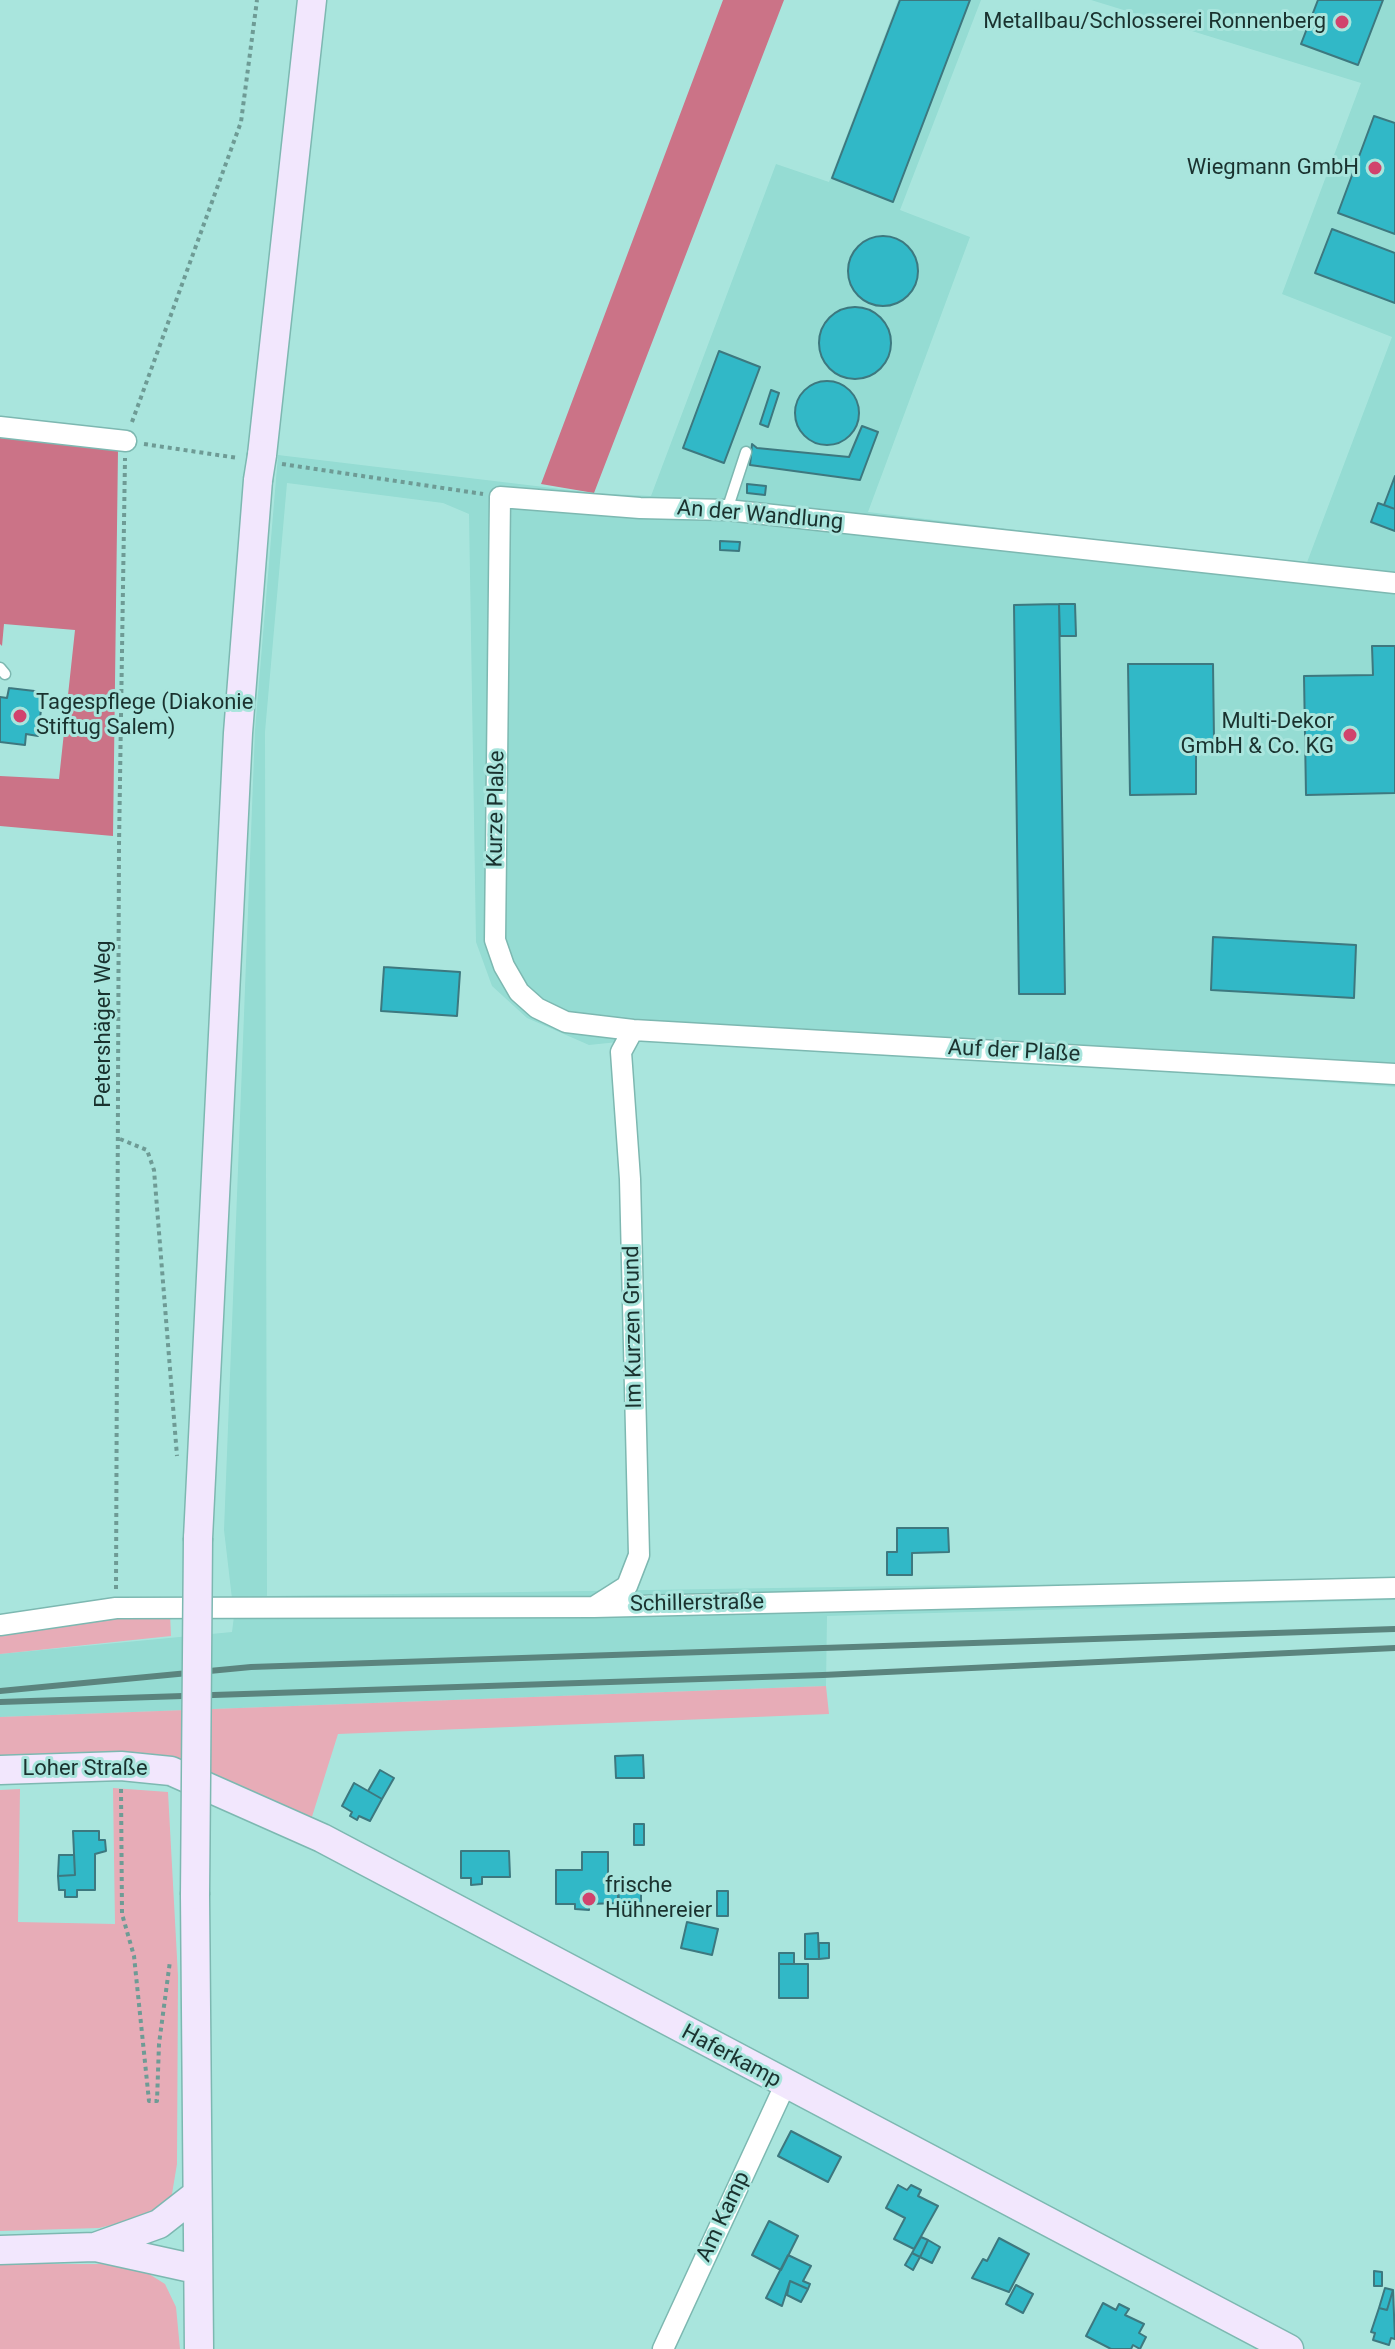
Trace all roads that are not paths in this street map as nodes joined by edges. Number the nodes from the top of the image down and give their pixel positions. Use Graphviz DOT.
graph roads {
  1 [pos="312,0"];
  2 [pos="0,427"];
  3 [pos="126,441"];
  4 [pos="746,452"];
  5 [pos="500,497"];
  6 [pos="727,510"];
  7 [pos="1395,583"];
  8 [pos="633,1030"];
  9 [pos="1395,1074"];
  10 [pos="1395,1588"];
  11 [pos="594,1607"];
  12 [pos="0,1625"];
  13 [pos="0,1770"];
  14 [pos="171,1771"];
  15 [pos="785,2085"];
  16 [pos="196,2195"];
  17 [pos="129,2237"];
  18 [pos="95,2247"];
  19 [pos="0,2250"];
  20 [pos="196,2258"];
  21 [pos="1284,2348"];
  22 [pos="199,2349"];
  23 [pos="663,2349"];
  1 -- 16 [label="main road, bridge"];
  2 -- 3 [label="street"];
  4 -- 6 [label="lane"];
  5 -- 6 [label="street, An der Wandlung"];
  5 -- 8 [label="street, Kurze Plaße"];
  6 -- 7 [label="street, An der Wandlung"];
  8 -- 9 [label="street, Auf der Plaße"];
  8 -- 11 [label="street, Im Kurzen Grund"];
  10 -- 11 [label="street, Schillerstraße"];
  11 -- 12 [label="street, Schillerstraße"];
  13 -- 14 [label="main road, Loher Straße"];
  14 -- 15 [label="main road, Haferkamp"];
  15 -- 21 [label="main road, Haferkamp"];
  15 -- 23 [label="street, Am Kamp"];
  16 -- 17 [label="main road"];
  16 -- 20 [label="main road"];
  17 -- 18 [label="main road"];
  17 -- 20 [label="main road"];
  18 -- 19 [label="main road"];
  18 -- 20 [label="main road"];
  20 -- 22 [label="main road"];
}
